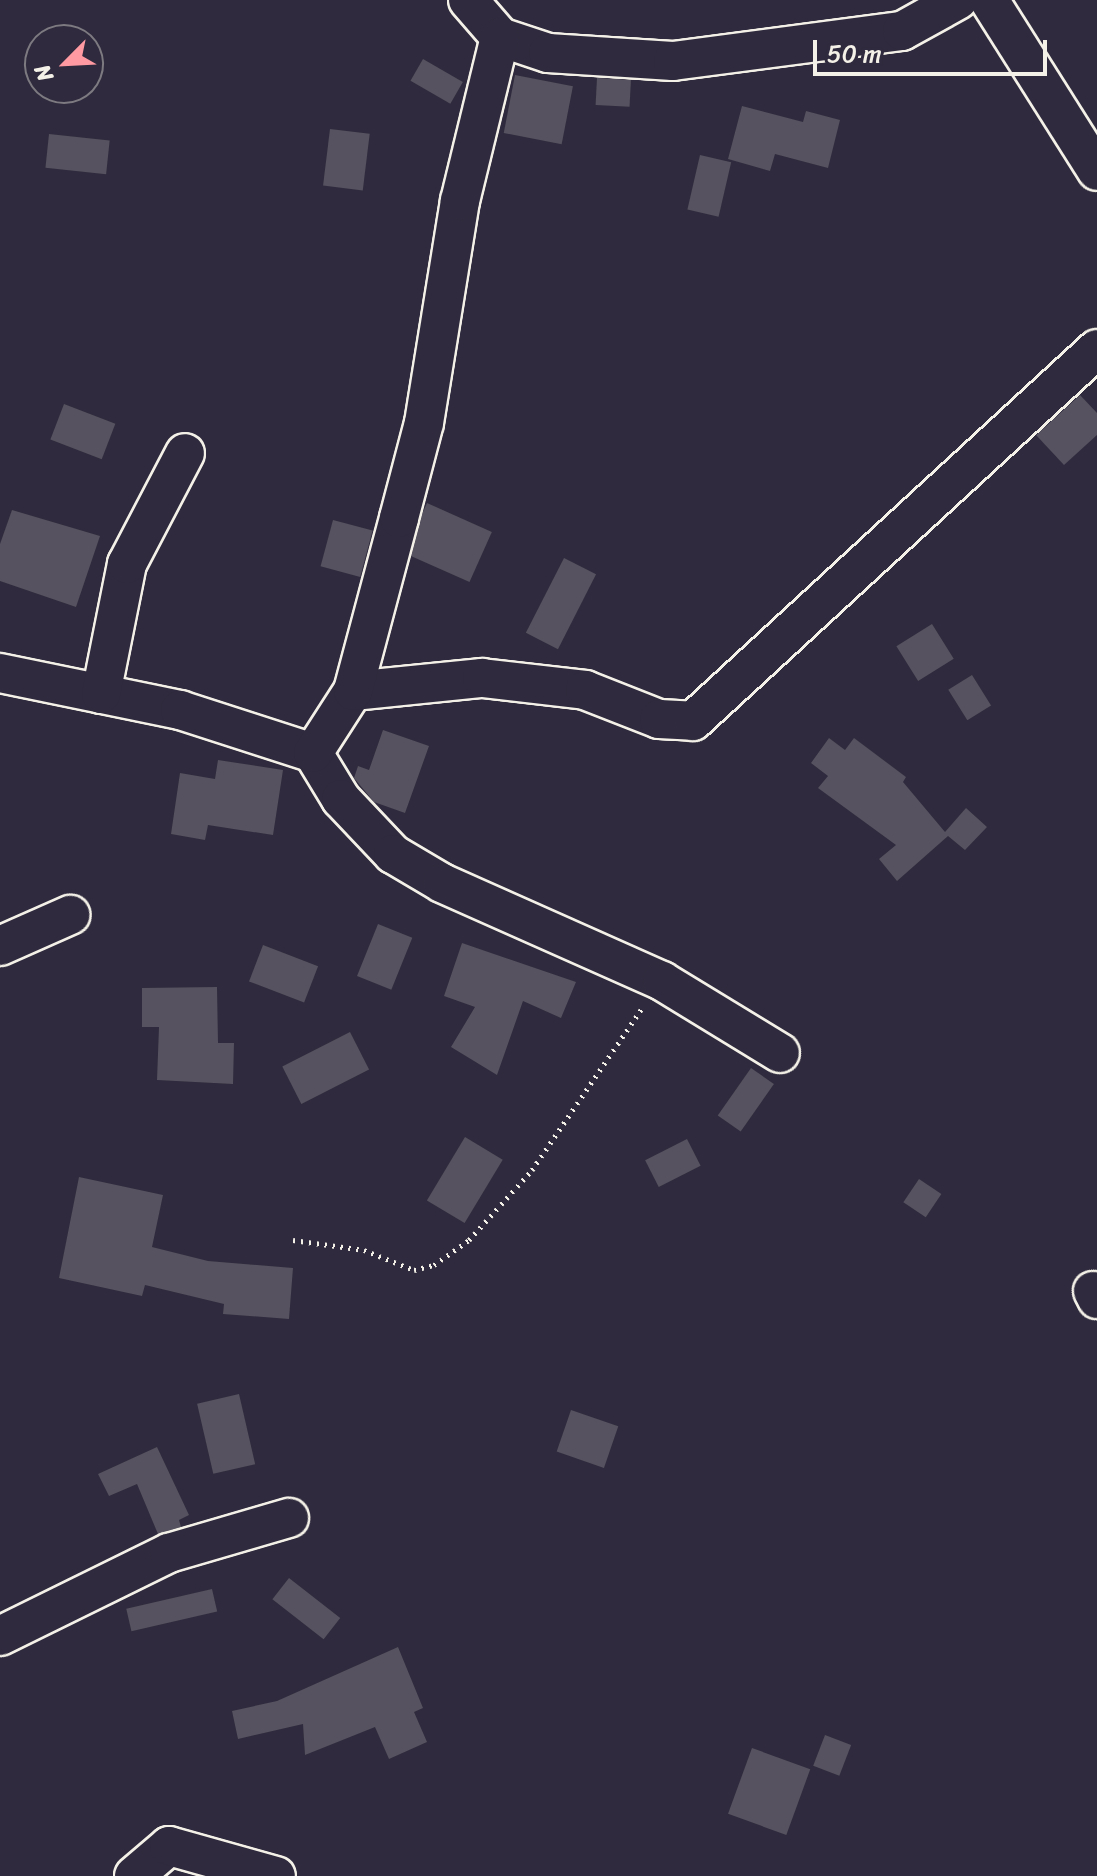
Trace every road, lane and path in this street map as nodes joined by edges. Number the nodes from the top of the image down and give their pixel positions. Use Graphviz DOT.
graph roads {
  1 [pos="468,0"];
  2 [pos="958,0"];
  3 [pos="989,0"];
  4 [pos="500,37"];
  5 [pos="1097,171"];
  6 [pos="1097,349"];
  7 [pos="185,453"];
  8 [pos="0,673"];
  9 [pos="353,691"];
  10 [pos="101,694"];
  11 [pos="313,753"];
  12 [pos="70,915"];
  13 [pos="0,946"];
  14 [pos="662,981"];
  15 [pos="780,1053"];
  16 [pos="293,1240"];
  17 [pos="289,1518"];
  18 [pos="0,1636"];
  19 [pos="134,1876"];
  20 [pos="276,1876"];
  1 -- 4 [label="street"];
  2 -- 4 [label="street"];
  3 -- 5 [label="street"];
  4 -- 9 [label="street"];
  6 -- 9 [label="street"];
  7 -- 10 [label="street"];
  8 -- 10 [label="street"];
  9 -- 11 [label="street"];
  10 -- 11 [label="street"];
  11 -- 14 [label="street"];
  12 -- 13 [label="street"];
  14 -- 15 [label="street"];
  14 -- 16 [label="path"];
  17 -- 18 [label="street"];
  19 -- 20 [label="street"];
}
